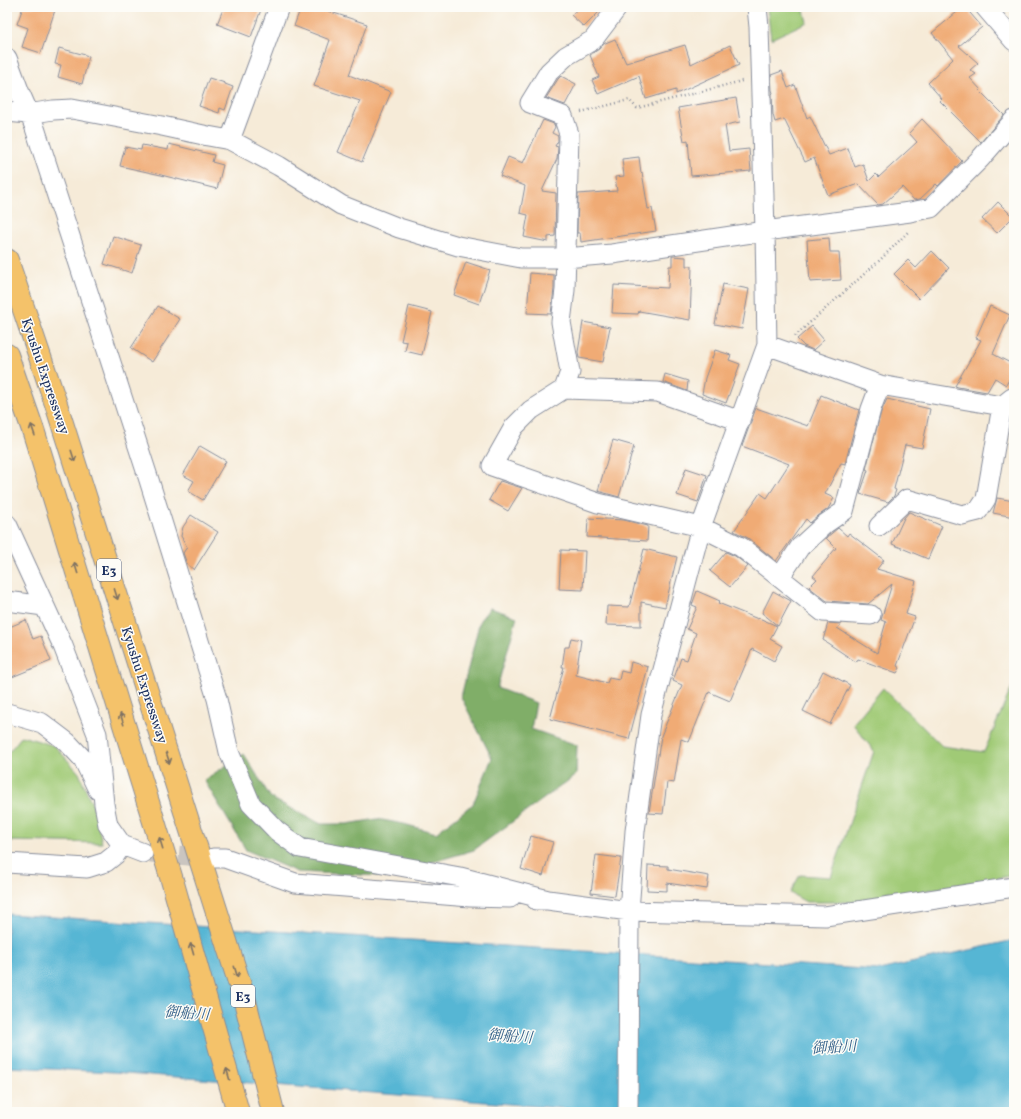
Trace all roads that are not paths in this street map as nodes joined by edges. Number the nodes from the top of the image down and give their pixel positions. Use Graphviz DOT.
graph roads {
  1 [pos="279,7"];
  2 [pos="618,7"];
  3 [pos="757,7"];
  4 [pos="985,7"];
  5 [pos="1014,41"];
  6 [pos="7,58"];
  7 [pos="18,114"];
  8 [pos="1014,120"];
  9 [pos="230,140"];
  10 [pos="765,231"];
  11 [pos="565,258"];
  12 [pos="7,260"];
  13 [pos="774,347"];
  14 [pos="7,355"];
  15 [pos="880,386"];
  16 [pos="564,388"];
  17 [pos="1010,399"];
  18 [pos="740,421"];
  19 [pos="7,524"];
  20 [pos="879,526"];
  21 [pos="701,527"];
  22 [pos="780,577"];
  23 [pos="7,601"];
  24 [pos="44,606"];
  25 [pos="871,615"];
  26 [pos="7,713"];
  27 [pos="104,804"];
  28 [pos="122,846"];
  29 [pos="143,853"];
  30 [pos="213,858"];
  31 [pos="7,863"];
  32 [pos="1014,887"];
  33 [pos="548,900"];
  34 [pos="629,911"];
  35 [pos="245,1001"];
  36 [pos="238,1112"];
  37 [pos="273,1112"];
  38 [pos="282,1112"];
  39 [pos="628,1112"];
  1 -- 9 [label="street"];
  2 -- 11 [label="street"];
  3 -- 10 [label="street"];
  4 -- 5 [label="street"];
  6 -- 7 [label="street"];
  7 -- 9 [label="street"];
  7 -- 33 [label="street"];
  8 -- 10 [label="street"];
  9 -- 11 [label="street"];
  10 -- 11 [label="street"];
  10 -- 13 [label="street"];
  11 -- 16 [label="street"];
  12 -- 35 [label="highway, Kyushu Expressway / E3, one-way"];
  13 -- 15 [label="street"];
  13 -- 18 [label="street"];
  36 -- 14 [label="highway, E3, one-way"];
  15 -- 17 [label="street"];
  15 -- 22 [label="street"];
  16 -- 18 [label="street"];
  16 -- 21 [label="street"];
  17 -- 20 [label="street"];
  18 -- 21 [label="street"];
  19 -- 24 [label="street"];
  21 -- 22 [label="street"];
  21 -- 34 [label="street"];
  22 -- 25 [label="street"];
  23 -- 24 [label="street"];
  24 -- 27 [label="street"];
  26 -- 27 [label="street"];
  27 -- 28 [label="street"];
  28 -- 29 [label="street"];
  28 -- 31 [label="street"];
  30 -- 33 [label="street"];
  32 -- 34 [label="street"];
  33 -- 34 [label="street"];
  34 -- 39 [label="street"];
  35 -- 37 [label="highway, Kyushu Expressway / E3"];
  35 -- 38 [label="highway"];
}
